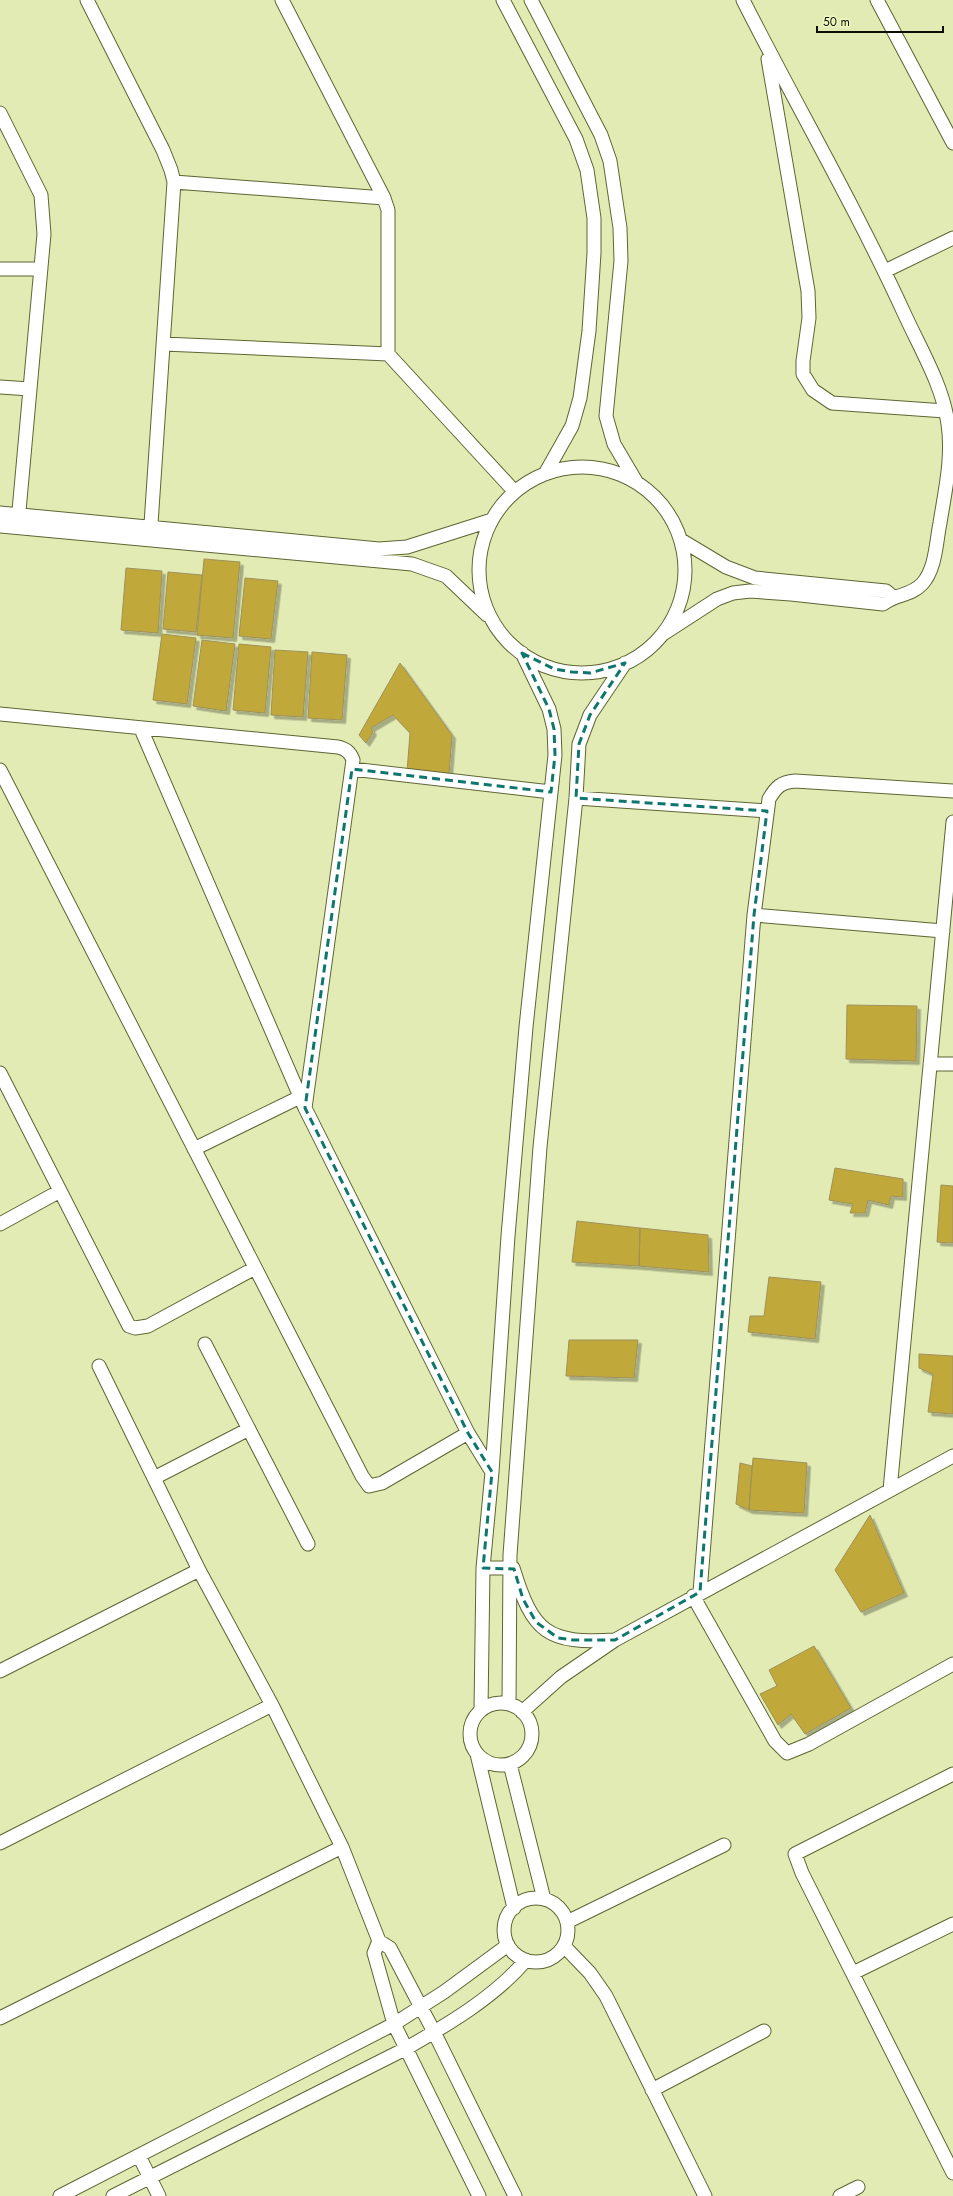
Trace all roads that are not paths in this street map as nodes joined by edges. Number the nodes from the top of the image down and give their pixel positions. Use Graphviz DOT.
graph roads {
  1 [pos="87,0"];
  2 [pos="282,0"];
  3 [pos="503,0"];
  4 [pos="531,0"];
  5 [pos="743,0"];
  6 [pos="877,0"];
  7 [pos="766,47"];
  8 [pos="0,113"];
  9 [pos="953,143"];
  10 [pos="174,182"];
  11 [pos="384,198"];
  12 [pos="953,238"];
  13 [pos="0,269"];
  14 [pos="41,270"];
  15 [pos="885,271"];
  16 [pos="164,344"];
  17 [pos="388,354"];
  18 [pos="0,388"];
  19 [pos="30,389"];
  20 [pos="945,411"];
  21 [pos="545,474"];
  22 [pos="637,483"];
  23 [pos="515,492"];
  24 [pos="0,513"];
  25 [pos="18,514"];
  26 [pos="492,520"];
  27 [pos="0,526"];
  28 [pos="17,528"];
  29 [pos="150,533"];
  30 [pos="681,540"];
  31 [pos="892,596"];
  32 [pos="493,621"];
  33 [pos="663,634"];
  34 [pos="522,653"];
  35 [pos="625,663"];
  36 [pos="0,714"];
  37 [pos="141,729"];
  38 [pos="352,769"];
  39 [pos="0,770"];
  40 [pos="953,791"];
  41 [pos="551,792"];
  42 [pos="576,798"];
  43 [pos="767,811"];
  44 [pos="953,822"];
  45 [pos="754,916"];
  46 [pos="943,931"];
  47 [pos="930,1064"];
  48 [pos="953,1064"];
  49 [pos="0,1073"];
  50 [pos="303,1102"];
  51 [pos="194,1149"];
  52 [pos="60,1191"];
  53 [pos="0,1224"];
  54 [pos="255,1268"];
  55 [pos="205,1344"];
  56 [pos="99,1366"];
  57 [pos="249,1429"];
  58 [pos="468,1433"];
  59 [pos="953,1456"];
  60 [pos="492,1472"];
  61 [pos="154,1478"];
  62 [pos="890,1490"];
  63 [pos="308,1544"];
  64 [pos="510,1555"];
  65 [pos="483,1568"];
  66 [pos="509,1568"];
  67 [pos="199,1570"];
  68 [pos="697,1594"];
  69 [pos="615,1640"];
  70 [pos="953,1664"];
  71 [pos="0,1671"];
  72 [pos="509,1704"];
  73 [pos="272,1705"];
  74 [pos="481,1710"];
  75 [pos="522,1712"];
  76 [pos="477,1754"];
  77 [pos="510,1764"];
  78 [pos="953,1774"];
  79 [pos="0,1843"];
  80 [pos="724,1845"];
  81 [pos="342,1847"];
  82 [pos="544,1899"];
  83 [pos="514,1908"];
  84 [pos="568,1922"];
  85 [pos="953,1924"];
  86 [pos="379,1941"];
  87 [pos="508,1945"];
  88 [pos="564,1946"];
  89 [pos="526,1960"];
  90 [pos="853,1973"];
  91 [pos="420,2007"];
  92 [pos="0,2018"];
  93 [pos="394,2024"];
  94 [pos="764,2031"];
  95 [pos="434,2032"];
  96 [pos="405,2049"];
  97 [pos="652,2090"];
  98 [pos="139,2156"];
  99 [pos="952,2170"];
  100 [pos="150,2177"];
  101 [pos="858,2188"];
  102 [pos="60,2196"];
  103 [pos="113,2196"];
  104 [pos="160,2196"];
  105 [pos="479,2196"];
  106 [pos="515,2196"];
  107 [pos="706,2196"];
  108 [pos="840,2196"];
  1 -- 10 [label="street"];
  2 -- 11 [label="street"];
  3 -- 21 [label="street"];
  4 -- 22 [label="street"];
  5 -- 7 [label="street"];
  6 -- 9 [label="street"];
  7 -- 15 [label="street"];
  7 -- 20 [label="street"];
  8 -- 14 [label="street"];
  10 -- 11 [label="street"];
  10 -- 16 [label="street"];
  11 -- 17 [label="street"];
  12 -- 15 [label="street"];
  13 -- 14 [label="street"];
  14 -- 19 [label="street"];
  15 -- 20 [label="street"];
  16 -- 17 [label="street"];
  16 -- 29 [label="street"];
  17 -- 23 [label="street"];
  18 -- 19 [label="street"];
  19 -- 25 [label="street"];
  20 -- 31 [label="street"];
  21 -- 22 [label="street"];
  21 -- 23 [label="street"];
  22 -- 30 [label="street"];
  23 -- 26 [label="street"];
  24 -- 25 [label="street"];
  25 -- 28 [label="street"];
  25 -- 29 [label="street"];
  26 -- 29 [label="street"];
  26 -- 32 [label="street"];
  27 -- 28 [label="street"];
  28 -- 29 [label="street"];
  29 -- 32 [label="street"];
  30 -- 31 [label="street"];
  30 -- 33 [label="street"];
  31 -- 33 [label="street"];
  32 -- 34 [label="street"];
  33 -- 35 [label="street"];
  34 -- 35 [label="street"];
  34 -- 41 [label="street"];
  35 -- 42 [label="street"];
  36 -- 37 [label="street"];
  37 -- 38 [label="street"];
  37 -- 50 [label="street"];
  38 -- 41 [label="street"];
  38 -- 50 [label="street"];
  39 -- 51 [label="street"];
  40 -- 43 [label="street"];
  41 -- 60 [label="street"];
  42 -- 43 [label="street"];
  42 -- 64 [label="street"];
  43 -- 45 [label="street"];
  44 -- 46 [label="street"];
  45 -- 46 [label="street"];
  45 -- 68 [label="street"];
  46 -- 47 [label="street"];
  47 -- 48 [label="street"];
  47 -- 62 [label="street"];
  49 -- 52 [label="street"];
  50 -- 51 [label="street"];
  50 -- 58 [label="street"];
  51 -- 54 [label="street"];
  52 -- 53 [label="street"];
  52 -- 54 [label="street"];
  54 -- 58 [label="street"];
  55 -- 57 [label="street"];
  56 -- 61 [label="street"];
  57 -- 61 [label="street"];
  57 -- 63 [label="street"];
  58 -- 60 [label="street"];
  59 -- 62 [label="street"];
  60 -- 65 [label="street"];
  61 -- 67 [label="street"];
  62 -- 68 [label="street"];
  64 -- 66 [label="street"];
  64 -- 69 [label="street"];
  65 -- 66 [label="street"];
  65 -- 74 [label="street"];
  66 -- 72 [label="street"];
  67 -- 71 [label="street"];
  67 -- 73 [label="street"];
  68 -- 69 [label="street"];
  68 -- 70 [label="street"];
  69 -- 75 [label="street"];
  72 -- 74 [label="street"];
  72 -- 75 [label="street"];
  73 -- 79 [label="street"];
  73 -- 81 [label="street"];
  74 -- 76 [label="street"];
  75 -- 77 [label="street"];
  76 -- 77 [label="street"];
  76 -- 83 [label="street"];
  77 -- 82 [label="street"];
  78 -- 90 [label="street"];
  80 -- 84 [label="street"];
  81 -- 86 [label="street"];
  81 -- 92 [label="street"];
  82 -- 83 [label="street"];
  82 -- 84 [label="street"];
  83 -- 87 [label="street"];
  84 -- 88 [label="street"];
  85 -- 90 [label="street"];
  86 -- 91 [label="street"];
  86 -- 93 [label="street"];
  87 -- 89 [label="street"];
  87 -- 91 [label="street"];
  88 -- 89 [label="street"];
  88 -- 97 [label="street"];
  89 -- 95 [label="street"];
  90 -- 99 [label="street"];
  91 -- 93 [label="street"];
  91 -- 95 [label="street"];
  93 -- 96 [label="street"];
  93 -- 98 [label="street"];
  94 -- 97 [label="street"];
  95 -- 96 [label="street"];
  95 -- 106 [label="street"];
  96 -- 100 [label="street"];
  96 -- 105 [label="street"];
  97 -- 107 [label="street"];
  98 -- 100 [label="street"];
  98 -- 102 [label="street"];
  100 -- 103 [label="street"];
  100 -- 104 [label="street"];
  101 -- 108 [label="street"];
}
